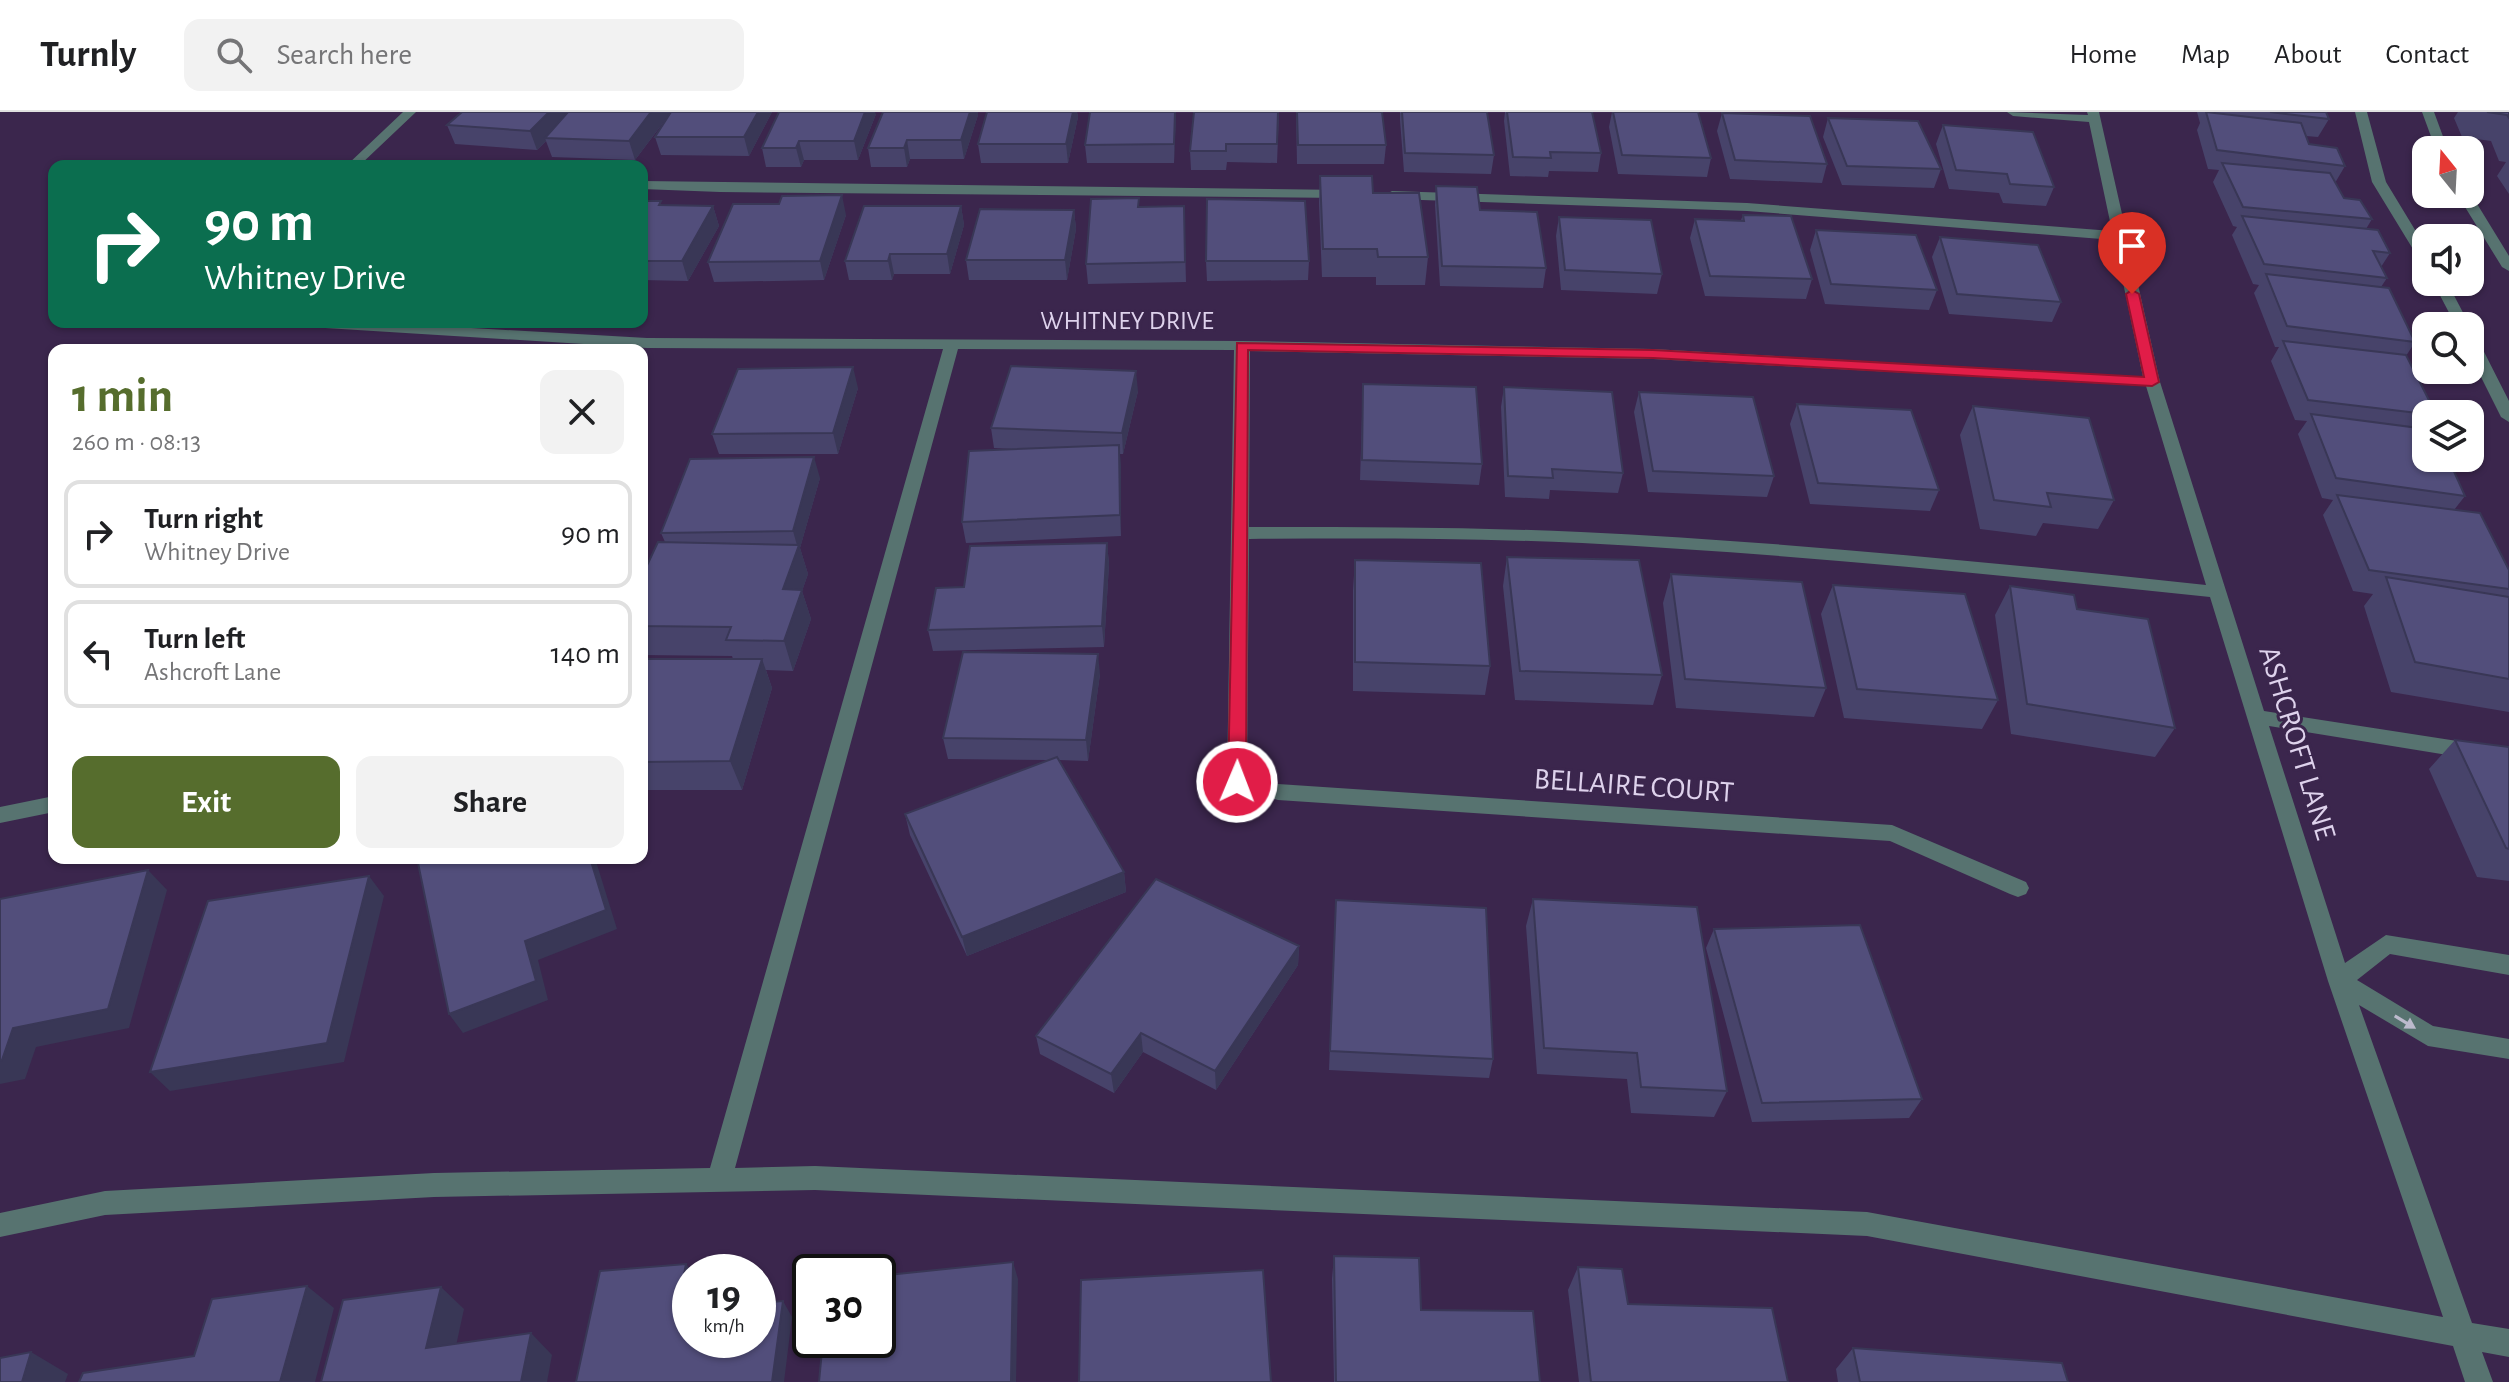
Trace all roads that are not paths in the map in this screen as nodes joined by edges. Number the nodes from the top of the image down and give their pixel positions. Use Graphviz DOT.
graph roads {
  1 [pos="410,112"];
  2 [pos="2013,112"];
  3 [pos="2361,112"];
  4 [pos="2428,112"];
  5 [pos="2092,116"];
  6 [pos="2437,136"];
  7 [pos="358,160"];
  8 [pos="648,185"];
  9 [pos="1353,194"];
  10 [pos="1384,195"];
  11 [pos="2473,208"];
  12 [pos="2119,236"];
  13 [pos="2412,236"];
  14 [pos="2509,267"];
  15 [pos="371,328"];
  16 [pos="580,344"];
  17 [pos="952,345"];
  18 [pos="1242,346"];
  19 [pos="648,349"];
  20 [pos="2484,368"];
  21 [pos="2152,382"];
  22 [pos="2509,417"];
  23 [pos="1239,533"];
  24 [pos="2219,592"];
  25 [pos="2258,717"];
  26 [pos="2509,757"];
  27 [pos="48,805"];
  28 [pos="0,815"];
  29 [pos="2018,888"];
  30 [pos="2509,965"];
  31 [pos="2339,981"];
  32 [pos="2509,1049"];
  33 [pos="719,1180"];
  34 [pos="0,1225"];
  35 [pos="2462,1332"];
  36 [pos="2509,1343"];
  37 [pos="2479,1382"];
  1 -- 7 [label="street"];
  2 -- 5 [label="street"];
  3 -- 13 [label="street"];
  4 -- 6 [label="street"];
  5 -- 12 [label="street, ASHCROFT LANE"];
  8 -- 9 [label="street"];
  10 -- 12 [label="street"];
  11 -- 14 [label="street"];
  12 -- 21 [label="street, ASHCROFT LANE"];
  15 -- 16 [label="street, WHITNEY DRIVE"];
  17 -- 18 [label="street, WHITNEY DRIVE"];
  17 -- 19 [label="street, WHITNEY DRIVE"];
  17 -- 33 [label="street"];
  18 -- 21 [label="street, WHITNEY DRIVE"];
  18 -- 23 [label="street"];
  20 -- 22 [label="street"];
  21 -- 24 [label="street, ASHCROFT LANE"];
  23 -- 24 [label="street"];
  23 -- 29 [label="street, BELLAIRE COURT"];
  24 -- 25 [label="street, ASHCROFT LANE"];
  25 -- 26 [label="street"];
  25 -- 31 [label="street, ASHCROFT LANE"];
  27 -- 28 [label="street"];
  30 -- 31 [label="street"];
  31 -- 32 [label="street, one-way"];
  31 -- 35 [label="street, ASHCROFT LANE"];
  33 -- 34 [label="street"];
  33 -- 35 [label="street"];
  35 -- 36 [label="street"];
  35 -- 37 [label="street, ASHCROFT LANE"];
}
